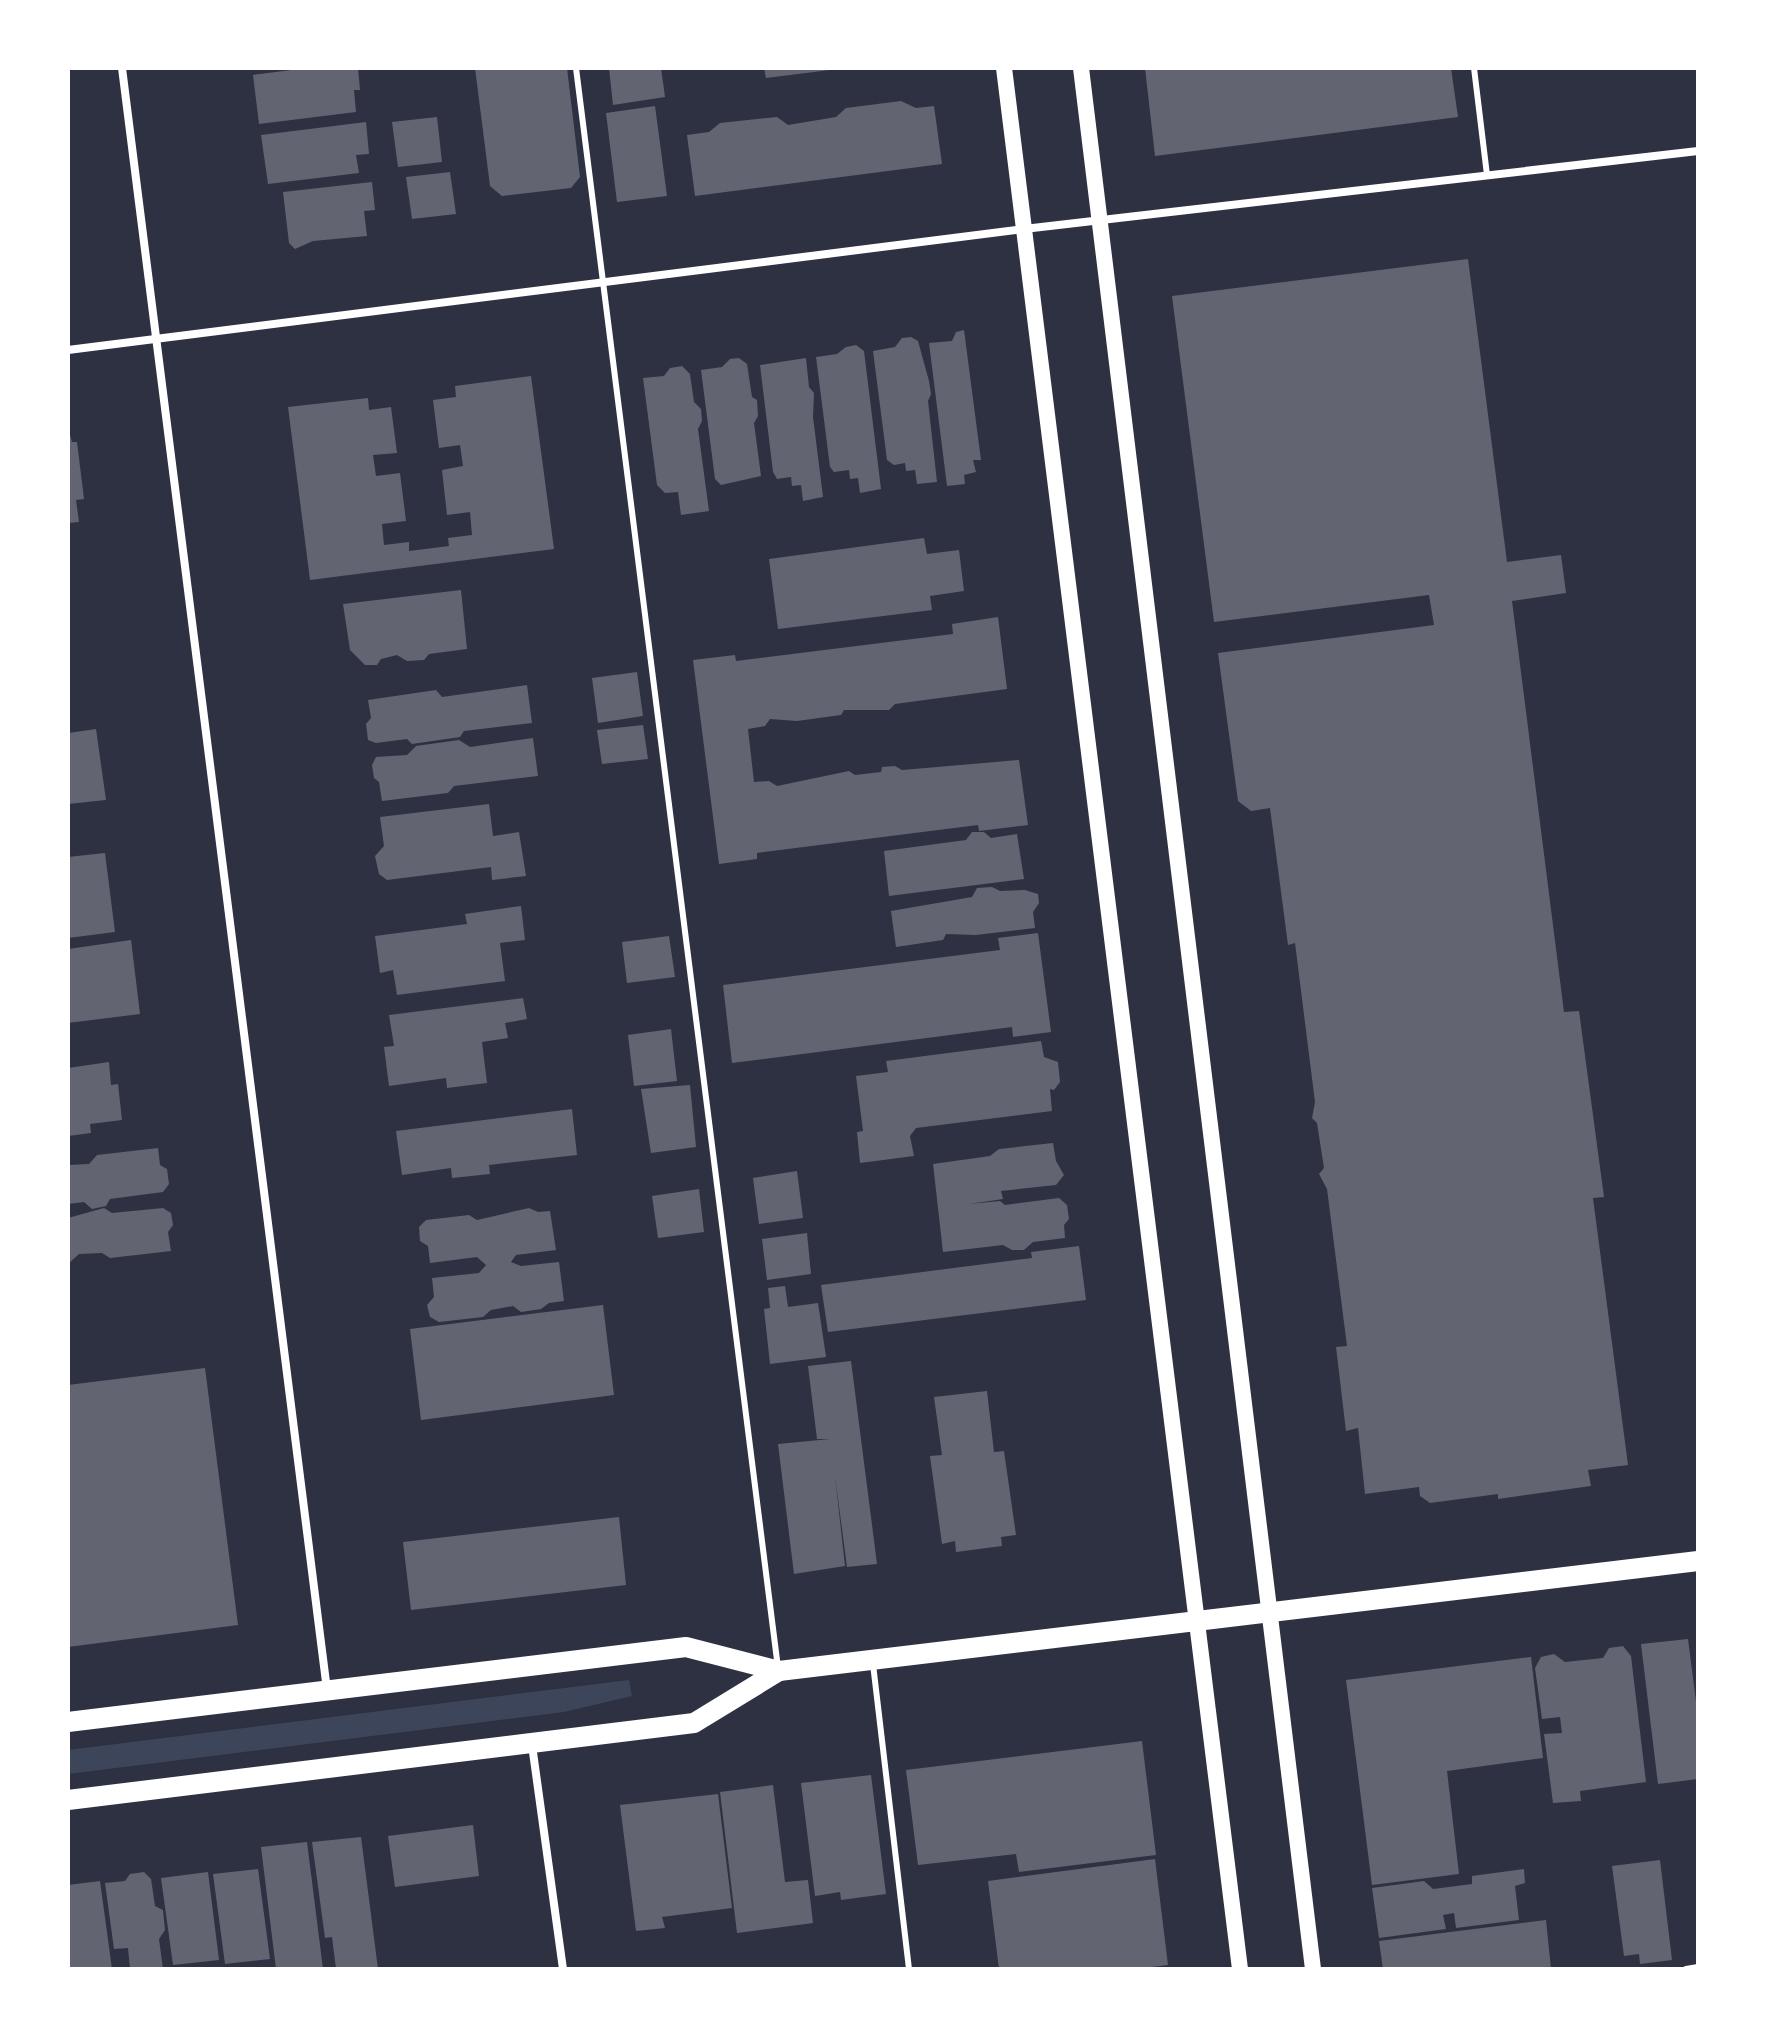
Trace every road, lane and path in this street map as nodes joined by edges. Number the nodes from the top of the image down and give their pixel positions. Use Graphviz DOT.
graph roads {
  1 [pos="122,68"];
  2 [pos="576,68"];
  3 [pos="1004,68"];
  4 [pos="1081,68"];
  5 [pos="1474,68"];
  6 [pos="1698,151"];
  7 [pos="1487,175"];
  8 [pos="1102,220"];
  9 [pos="1024,229"];
  10 [pos="603,282"];
  11 [pos="156,339"];
  12 [pos="68,350"];
  13 [pos="1698,1561"];
  14 [pos="1268,1612"];
  15 [pos="1196,1621"];
  16 [pos="873,1660"];
  17 [pos="779,1671"];
  18 [pos="327,1690"];
  19 [pos="68,1722"];
  20 [pos="532,1745"];
  21 [pos="68,1800"];
  22 [pos="1698,1967"];
  23 [pos="563,1969"];
  24 [pos="909,1969"];
  25 [pos="1240,1969"];
  26 [pos="1313,1969"];
  27 [pos="1686,1969"];
  1 -- 11 [label="street"];
  2 -- 10 [label="lane"];
  3 -- 9 [label="main road"];
  4 -- 8 [label="main road"];
  5 -- 7 [label="lane"];
  6 -- 7 [label="street"];
  7 -- 8 [label="street"];
  8 -- 9 [label="street"];
  8 -- 14 [label="main road"];
  9 -- 10 [label="street"];
  9 -- 15 [label="main road"];
  10 -- 11 [label="street"];
  10 -- 17 [label="lane"];
  11 -- 12 [label="street"];
  11 -- 18 [label="street"];
  13 -- 14 [label="main road"];
  14 -- 15 [label="main road"];
  14 -- 26 [label="main road"];
  15 -- 16 [label="main road"];
  15 -- 25 [label="main road"];
  16 -- 17 [label="main road"];
  16 -- 24 [label="lane"];
  17 -- 18 [label="main road"];
  17 -- 20 [label="main road"];
  18 -- 19 [label="main road"];
  20 -- 21 [label="main road"];
  20 -- 23 [label="street"];
  22 -- 27 [label="lane"];
}
